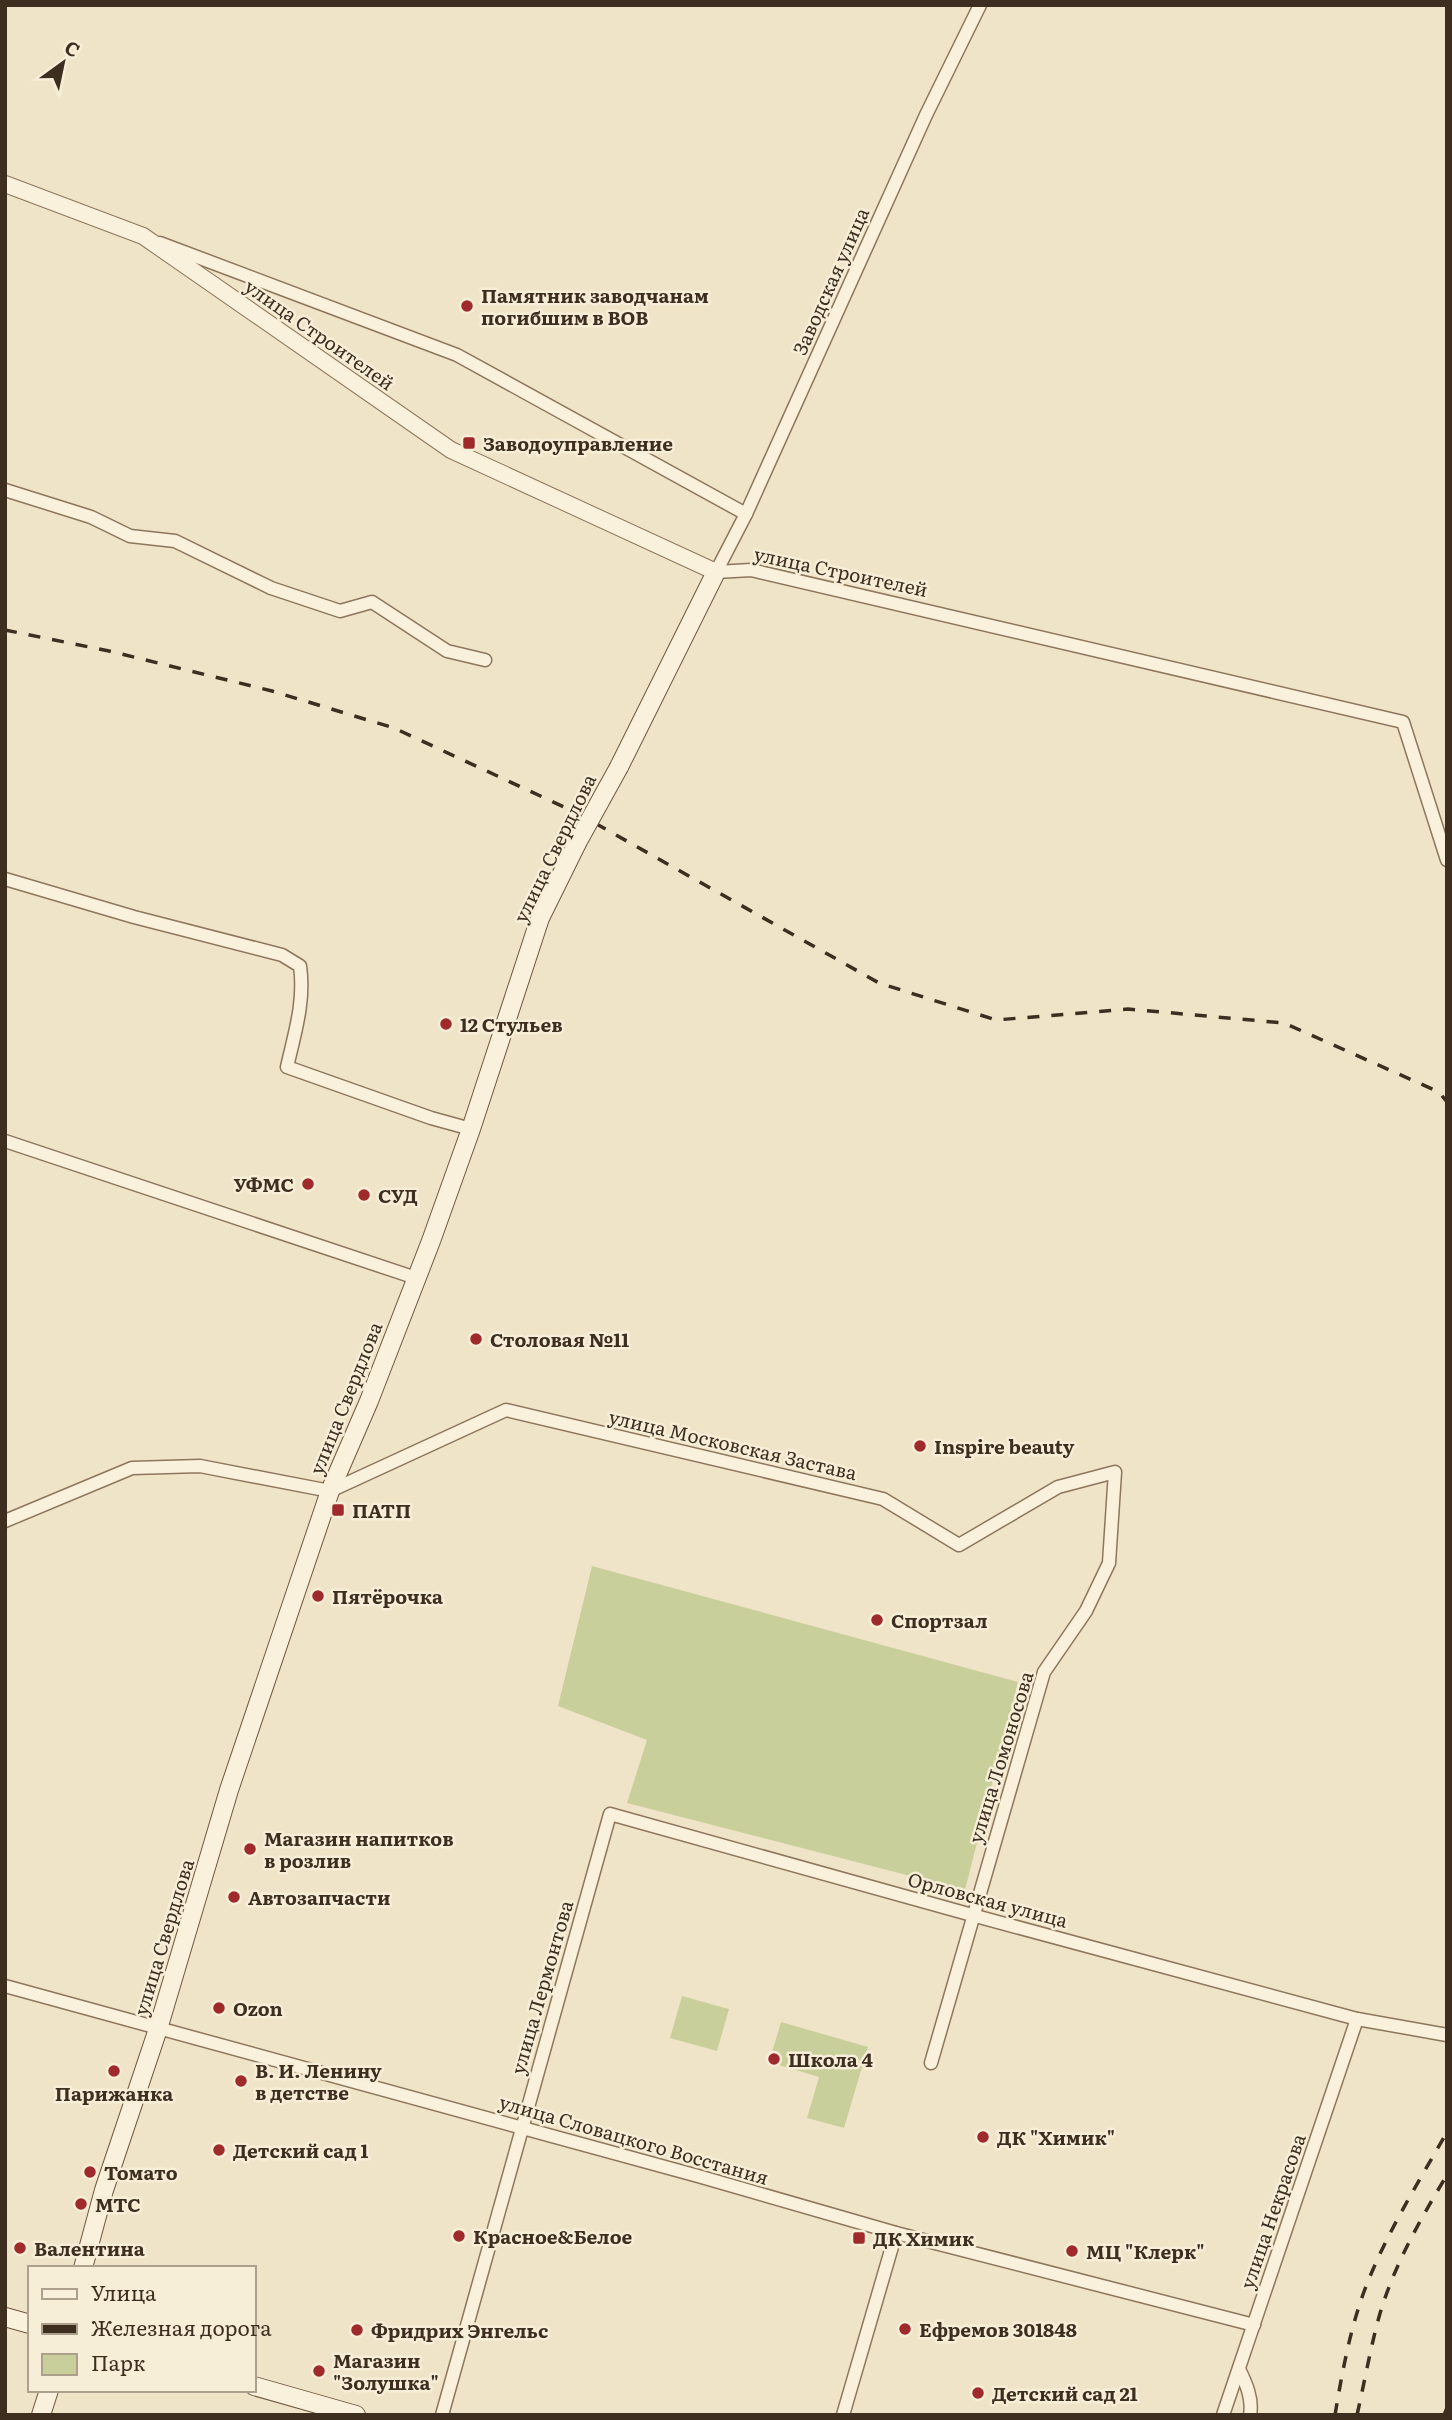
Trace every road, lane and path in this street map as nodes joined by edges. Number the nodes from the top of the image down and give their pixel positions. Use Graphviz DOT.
graph roads {
  1 [pos="980,5"];
  2 [pos="5,184"];
  3 [pos="143,236"];
  4 [pos="5,490"];
  5 [pos="746,514"];
  6 [pos="716,572"];
  7 [pos="485,660"];
  8 [pos="1447,860"];
  9 [pos="5,879"];
  10 [pos="471,1129"];
  11 [pos="5,1141"];
  12 [pos="416,1278"];
  13 [pos="1115,1472"];
  14 [pos="330,1491"];
  15 [pos="5,1521"];
  16 [pos="610,1814"];
  17 [pos="972,1915"];
  18 [pos="5,1986"];
  19 [pos="1357,2019"];
  20 [pos="158,2029"];
  21 [pos="1447,2035"];
  22 [pos="931,2063"];
  23 [pos="521,2127"];
  24 [pos="896,2233"];
  25 [pos="84,2266"];
  26 [pos="5,2317"];
  27 [pos="28,2323"];
  28 [pos="1254,2325"];
  29 [pos="1239,2369"];
  30 [pos="256,2387"];
  31 [pos="48,2392"];
  32 [pos="41,2415"];
  33 [pos="356,2415"];
  34 [pos="442,2415"];
  35 [pos="843,2415"];
  36 [pos="1223,2415"];
  37 [pos="1250,2415"];
  1 -- 5 [label="street, Заводская улица"];
  2 -- 3 [label="street, улица Строителей"];
  3 -- 5 [label="street"];
  3 -- 6 [label="street, улица Строителей"];
  4 -- 7 [label="street"];
  5 -- 6 [label="street, Заводская улица"];
  6 -- 8 [label="street, улица Строителей"];
  6 -- 10 [label="main road, улица Свердлова, bridge"];
  9 -- 10 [label="street"];
  10 -- 12 [label="main road, улица Свердлова"];
  11 -- 12 [label="street"];
  12 -- 14 [label="main road, улица Свердлова"];
  13 -- 14 [label="street, улица Московская Застава"];
  13 -- 17 [label="street, улица Ломоносова"];
  14 -- 15 [label="street"];
  14 -- 20 [label="main road, улица Свердлова"];
  16 -- 17 [label="street, Орловская улица"];
  16 -- 23 [label="street, улица Лермонтова"];
  17 -- 19 [label="street, Орловская улица"];
  17 -- 22 [label="street, улица Ломоносова"];
  18 -- 20 [label="street, улица Словацкого Восстания"];
  19 -- 21 [label="street, Орловская улица"];
  19 -- 28 [label="street, улица Некрасова"];
  20 -- 23 [label="street, улица Словацкого Восстания"];
  20 -- 25 [label="main road, улица Свердлова"];
  23 -- 24 [label="street, улица Словацкого Восстания"];
  23 -- 34 [label="street, улица Лермонтова"];
  24 -- 28 [label="street, улица Словацкого Восстания"];
  24 -- 35 [label="street"];
  26 -- 27 [label="main road"];
  28 -- 29 [label="street, улица Некрасова"];
  29 -- 36 [label="street, улица Некрасова"];
  29 -- 37 [label="street"];
  30 -- 33 [label="main road"];
  31 -- 32 [label="main road"];
}
